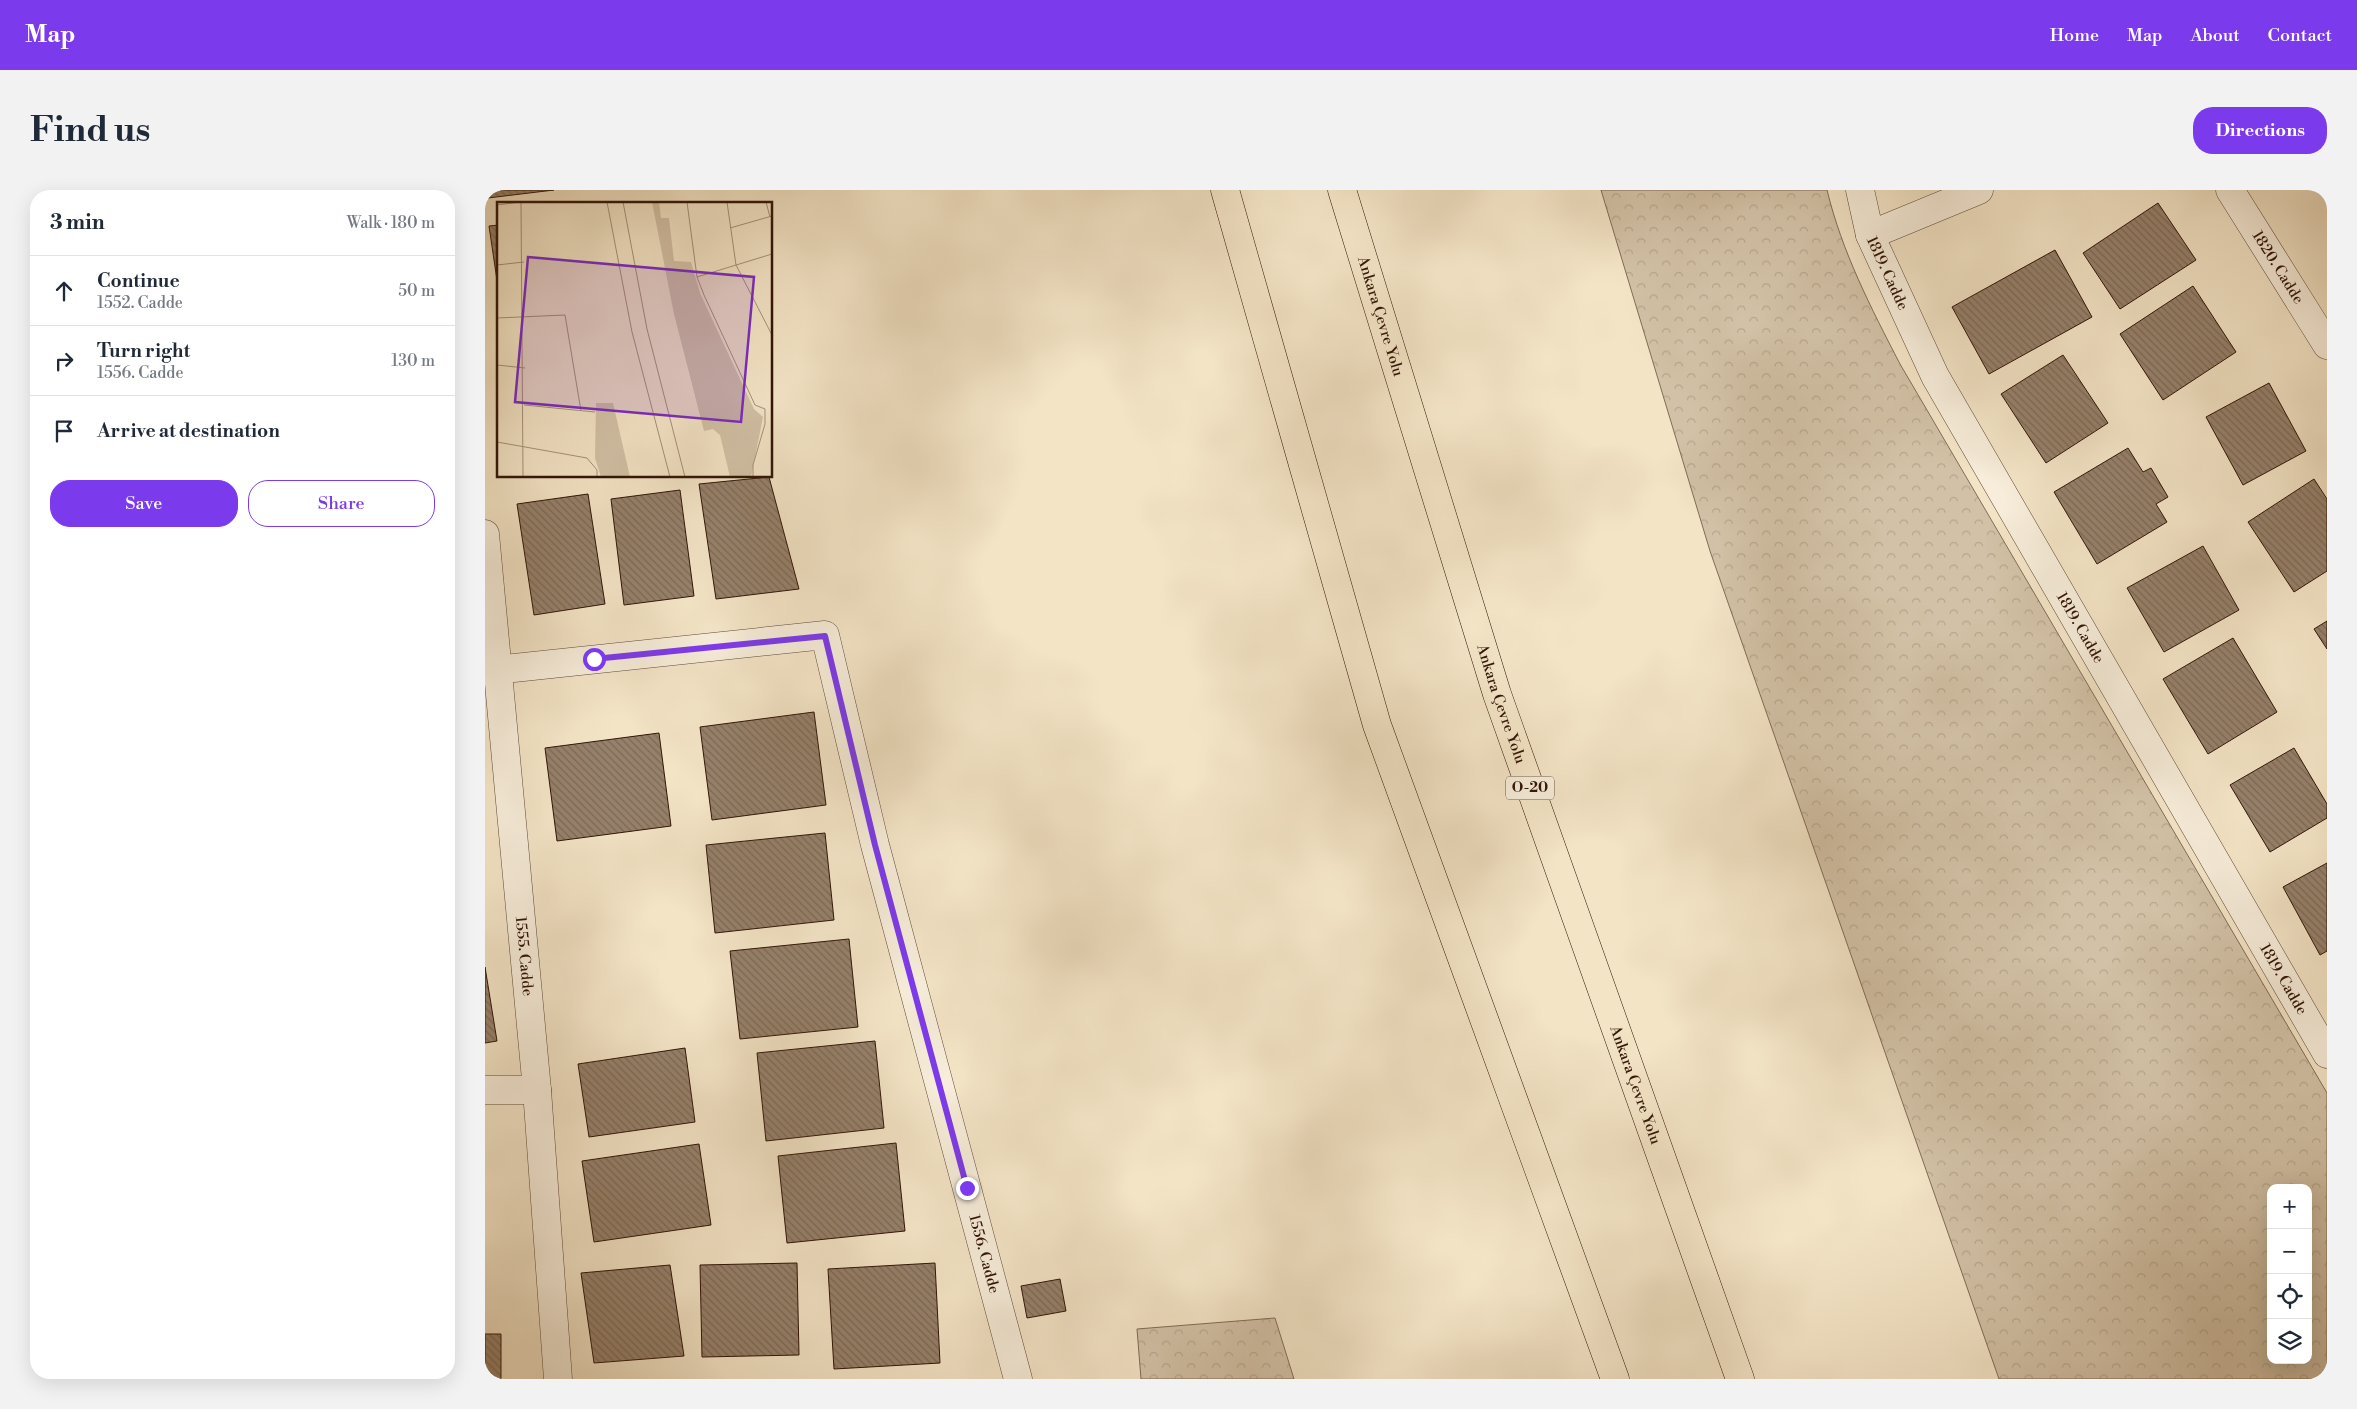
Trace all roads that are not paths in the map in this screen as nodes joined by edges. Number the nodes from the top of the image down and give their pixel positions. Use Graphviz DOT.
graph roads {
  1 [pos="1225,190"];
  2 [pos="1342,190"];
  3 [pos="1860,190"];
  4 [pos="1979,190"];
  5 [pos="2230,190"];
  6 [pos="1870,235"];
  7 [pos="2327,345"];
  8 [pos="485,534"];
  9 [pos="491,670"];
  10 [pos="2327,1054"];
  11 [pos="485,1090"];
  12 [pos="537,1090"];
  13 [pos="558,1379"];
  14 [pos="1018,1379"];
  15 [pos="1615,1379"];
  16 [pos="1740,1379"];
  1 -- 15 [label="highway"];
  2 -- 16 [label="highway, Ankara Çevre Yolu / O-20"];
  3 -- 6 [label="street, 1819. Cadde"];
  4 -- 6 [label="street"];
  5 -- 7 [label="street, 1820. Cadde"];
  6 -- 10 [label="street, 1819. Cadde"];
  8 -- 9 [label="street, 1555. Cadde"];
  9 -- 12 [label="street, 1555. Cadde"];
  9 -- 14 [label="street, 1556. Cadde"];
  11 -- 12 [label="street"];
  12 -- 13 [label="street, 1555. Cadde"];
}
